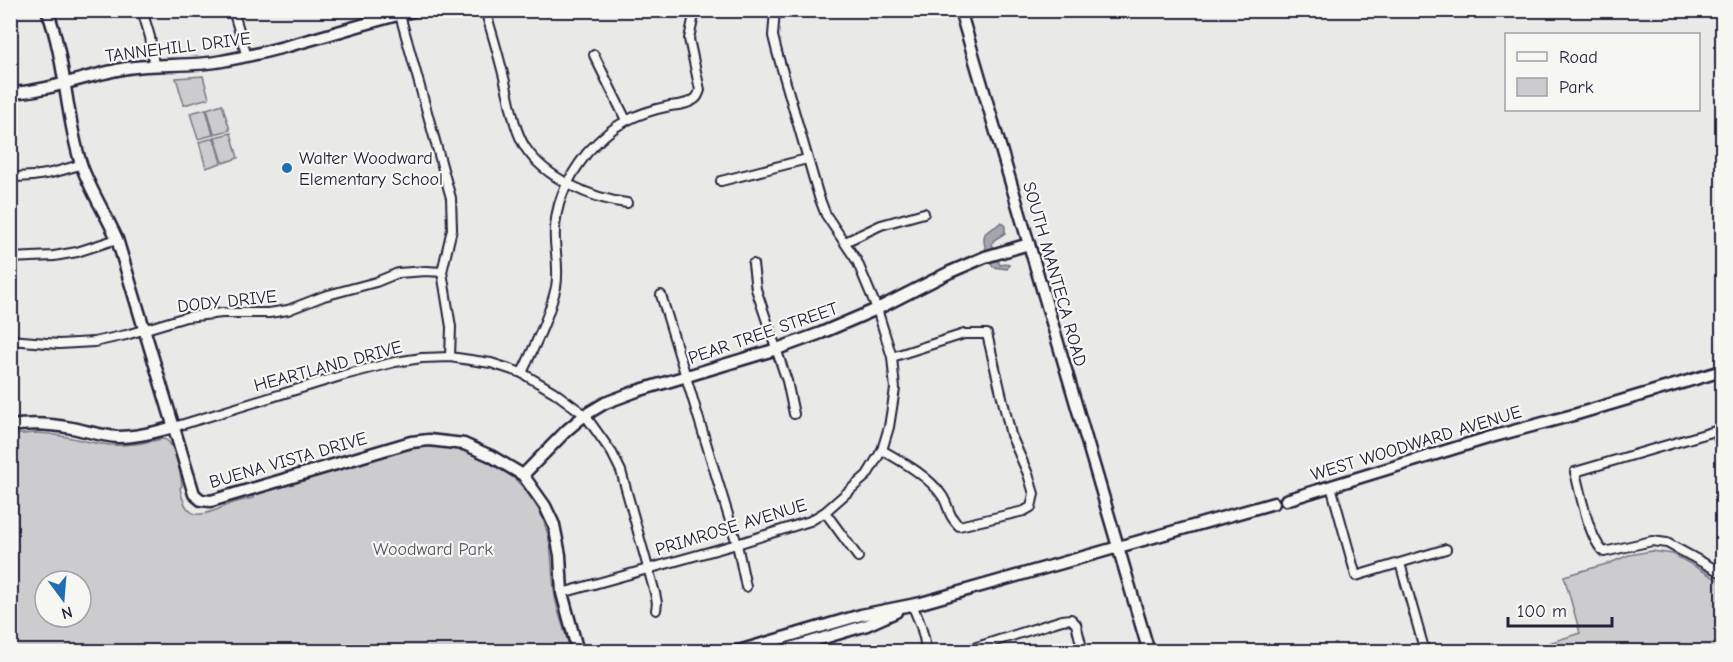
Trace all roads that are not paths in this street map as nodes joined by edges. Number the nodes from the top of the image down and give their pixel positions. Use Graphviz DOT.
graph roads {
  1 [pos="47,10"];
  2 [pos="142,10"];
  3 [pos="233,10"];
  4 [pos="417,10"];
  5 [pos="485,10"];
  6 [pos="695,10"];
  7 [pos="775,10"];
  8 [pos="960,10"];
  9 [pos="400,15"];
  10 [pos="594,56"];
  11 [pos="247,57"];
  12 [pos="154,65"];
  13 [pos="65,83"];
  14 [pos="10,93"];
  15 [pos="626,120"];
  16 [pos="807,159"];
  17 [pos="82,164"];
  18 [pos="10,177"];
  19 [pos="721,181"];
  20 [pos="567,183"];
  21 [pos="627,203"];
  22 [pos="924,213"];
  23 [pos="117,239"];
  24 [pos="845,242"];
  25 [pos="1029,244"];
  26 [pos="10,258"];
  27 [pos="753,264"];
  28 [pos="442,273"];
  29 [pos="661,295"];
  30 [pos="877,309"];
  31 [pos="145,330"];
  32 [pos="10,340"];
  33 [pos="777,349"];
  34 [pos="450,357"];
  35 [pos="892,357"];
  36 [pos="1722,371"];
  37 [pos="522,373"];
  38 [pos="687,377"];
  39 [pos="794,414"];
  40 [pos="585,415"];
  41 [pos="10,426"];
  42 [pos="174,427"];
  43 [pos="1720,430"];
  44 [pos="882,450"];
  45 [pos="1722,451"];
  46 [pos="523,475"];
  47 [pos="1331,486"];
  48 [pos="1286,500"];
  49 [pos="1274,503"];
  50 [pos="825,512"];
  51 [pos="737,544"];
  52 [pos="1118,546"];
  53 [pos="1446,549"];
  54 [pos="858,557"];
  55 [pos="1400,563"];
  56 [pos="648,568"];
  57 [pos="1722,573"];
  58 [pos="746,587"];
  59 [pos="561,593"];
  60 [pos="912,605"];
  61 [pos="656,610"];
  62 [pos="578,651"];
  63 [pos="735,651"];
  64 [pos="777,651"];
  65 [pos="926,651"];
  66 [pos="961,651"];
  67 [pos="1083,651"];
  68 [pos="1149,651"];
  69 [pos="1425,651"];
  1 -- 13 [label="street, BUENA VISTA DRIVE"];
  2 -- 12 [label="street"];
  3 -- 11 [label="street"];
  4 -- 9 [label="street, TANNEHILL DRIVE"];
  5 -- 20 [label="street"];
  6 -- 15 [label="street"];
  7 -- 16 [label="street, PRIMROSE AVENUE"];
  8 -- 25 [label="street, SOUTH MANTECA ROAD"];
  9 -- 11 [label="street, TANNEHILL DRIVE"];
  9 -- 28 [label="street"];
  10 -- 15 [label="street"];
  11 -- 12 [label="street, TANNEHILL DRIVE"];
  12 -- 13 [label="street, TANNEHILL DRIVE"];
  13 -- 14 [label="street, TANNEHILL DRIVE"];
  13 -- 17 [label="street, BUENA VISTA DRIVE"];
  15 -- 20 [label="street"];
  16 -- 19 [label="street"];
  16 -- 24 [label="street, PRIMROSE AVENUE"];
  17 -- 18 [label="street"];
  17 -- 23 [label="street, BUENA VISTA DRIVE"];
  20 -- 21 [label="street"];
  20 -- 37 [label="street"];
  22 -- 24 [label="street"];
  23 -- 26 [label="street"];
  23 -- 31 [label="street, BUENA VISTA DRIVE"];
  24 -- 30 [label="street, PRIMROSE AVENUE"];
  25 -- 30 [label="street, PEAR TREE STREET"];
  25 -- 52 [label="street, SOUTH MANTECA ROAD"];
  27 -- 33 [label="street"];
  28 -- 31 [label="street, DODY DRIVE"];
  28 -- 34 [label="street"];
  29 -- 38 [label="street"];
  30 -- 33 [label="street, PEAR TREE STREET"];
  30 -- 35 [label="street, PRIMROSE AVENUE"];
  31 -- 32 [label="street, DODY DRIVE"];
  31 -- 42 [label="street, BUENA VISTA DRIVE"];
  33 -- 38 [label="street, PEAR TREE STREET"];
  33 -- 39 [label="street"];
  34 -- 37 [label="street, HEARTLAND DRIVE"];
  34 -- 42 [label="street, HEARTLAND DRIVE"];
  35 -- 44 [label="street, PRIMROSE AVENUE"];
  35 -- 44 [label="street"];
  36 -- 47 [label="street, WEST WOODWARD AVENUE"];
  37 -- 40 [label="street, HEARTLAND DRIVE"];
  38 -- 40 [label="street, PEAR TREE STREET"];
  38 -- 51 [label="street"];
  40 -- 46 [label="street, PEAR TREE STREET"];
  40 -- 56 [label="street, HEARTLAND DRIVE"];
  41 -- 42 [label="street, HEARTLAND DRIVE"];
  42 -- 46 [label="street, BUENA VISTA DRIVE"];
  43 -- 45 [label="street"];
  43 -- 57 [label="street"];
  44 -- 50 [label="street, PRIMROSE AVENUE"];
  46 -- 59 [label="street, BUENA VISTA DRIVE"];
  47 -- 48 [label="street, WEST WOODWARD AVENUE"];
  47 -- 55 [label="street"];
  48 -- 49 [label="street, WEST WOODWARD AVENUE"];
  49 -- 52 [label="street, WEST WOODWARD AVENUE"];
  50 -- 51 [label="street, PRIMROSE AVENUE"];
  50 -- 54 [label="street"];
  51 -- 56 [label="street, PRIMROSE AVENUE"];
  51 -- 58 [label="street"];
  52 -- 60 [label="street, WEST WOODWARD AVENUE"];
  52 -- 68 [label="street, SOUTH MANTECA ROAD"];
  53 -- 55 [label="street"];
  55 -- 69 [label="street"];
  56 -- 59 [label="street, PRIMROSE AVENUE"];
  56 -- 61 [label="street, HEARTLAND DRIVE"];
  59 -- 62 [label="street, BUENA VISTA DRIVE"];
  60 -- 63 [label="street"];
  60 -- 64 [label="street"];
  60 -- 65 [label="street"];
  66 -- 67 [label="street"];
}
